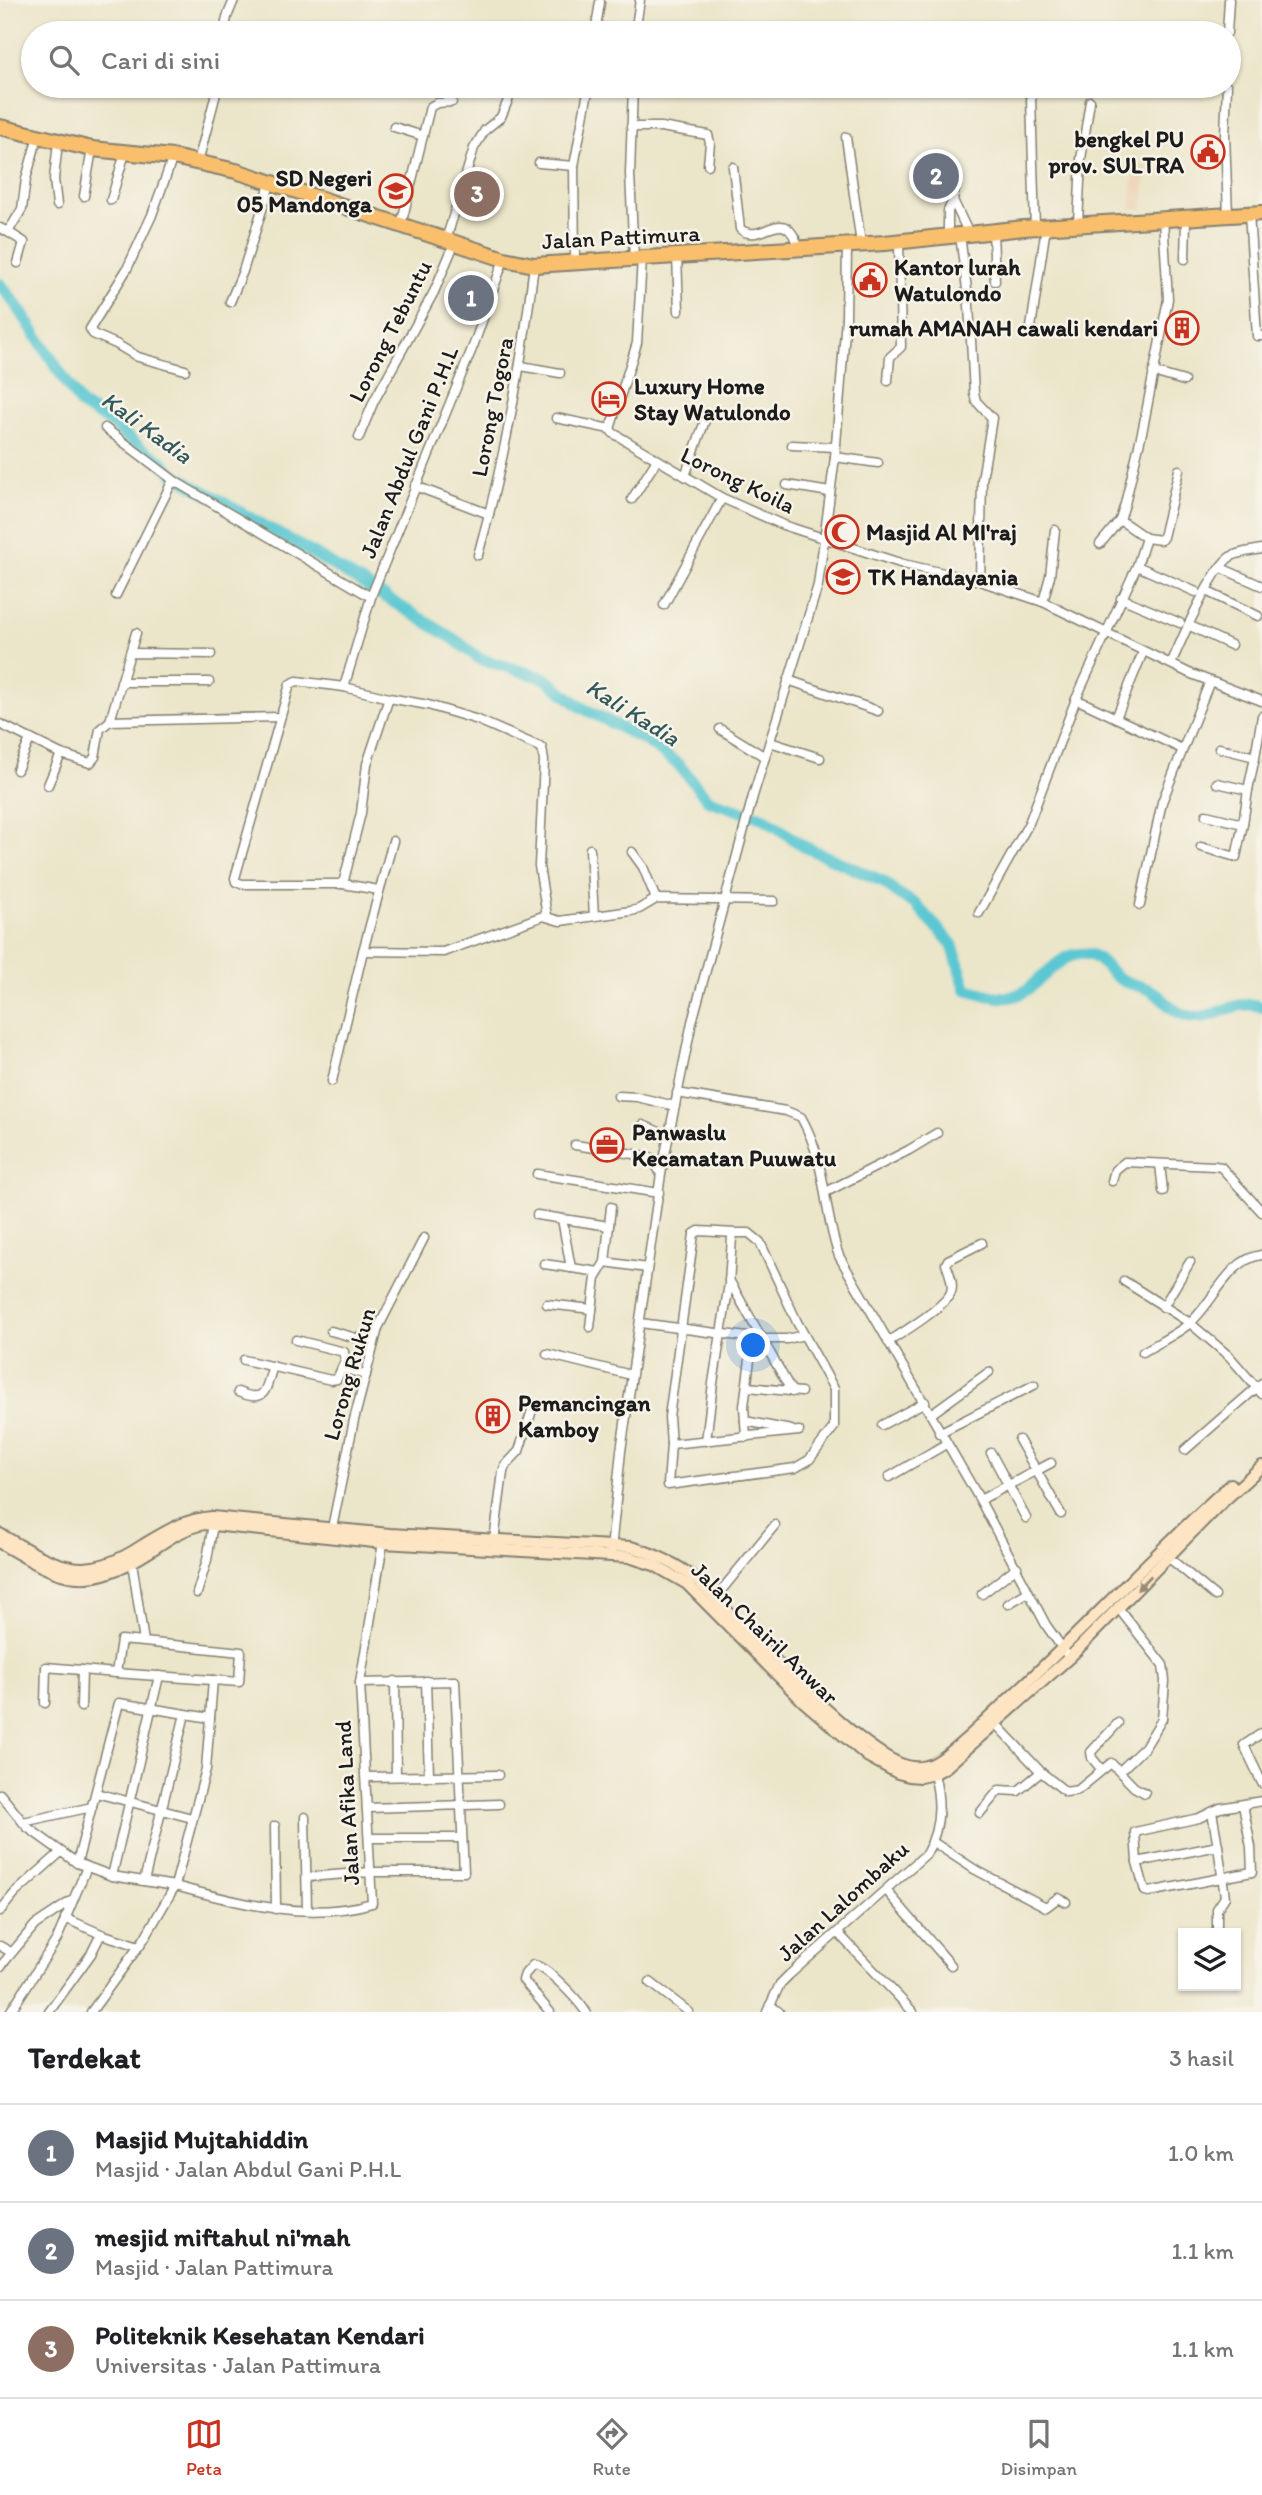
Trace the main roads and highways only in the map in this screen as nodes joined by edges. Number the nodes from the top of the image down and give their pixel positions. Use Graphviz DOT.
graph roads {
  1 [pos="0,127"];
  2 [pos="1255,213"];
  3 [pos="1262,1458"];
  4 [pos="1262,1466"];
  5 [pos="305,1529"];
  6 [pos="1,1543"];
  7 [pos="611,1550"];
  8 [pos="1066,1653"];
  9 [pos="808,1698"];
  10 [pos="993,1720"];
  1 -- 2 [label="highway, Jalan Pattimura"];
  3 -- 8 [label="main road, Jalan Chairil Anwar"];
  4 -- 8 [label="main road, Jalan Chairil Anwar, one-way"];
  5 -- 6 [label="main road, Jalan Chairil Anwar"];
  5 -- 6 [label="main road, Jalan Chairil Anwar"];
  5 -- 7 [label="main road, Jalan Chairil Anwar"];
  5 -- 7 [label="main road, Jalan Chairil Anwar"];
  7 -- 9 [label="main road, Jalan Chairil Anwar"];
  7 -- 9 [label="main road, Jalan Chairil Anwar"];
  8 -- 10 [label="main road, Jalan Chairil Anwar"];
  9 -- 10 [label="main road, Jalan Chairil Anwar"];
  9 -- 10 [label="main road, Jalan Chairil Anwar"];
}
